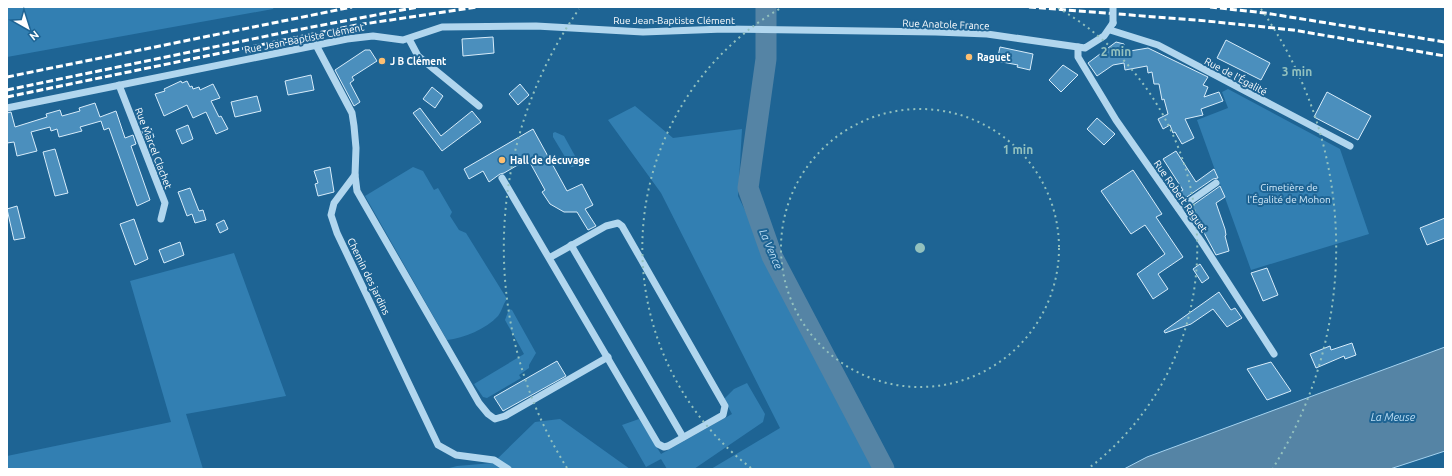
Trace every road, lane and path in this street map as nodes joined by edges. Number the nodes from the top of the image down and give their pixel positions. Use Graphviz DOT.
graph roads {
  1 [pos="1113,7"];
  2 [pos="1112,27"];
  3 [pos="750,30"];
  4 [pos="409,39"];
  5 [pos="316,45"];
  6 [pos="1078,47"];
  7 [pos="119,85"];
  8 [pos="479,106"];
  9 [pos="7,108"];
  10 [pos="1350,146"];
  11 [pos="355,175"];
  12 [pos="502,178"];
  13 [pos="1216,183"];
  14 [pos="1179,209"];
  15 [pos="161,219"];
  16 [pos="571,246"];
  17 [pos="549,258"];
  18 [pos="1274,354"];
  19 [pos="608,357"];
  20 [pos="683,437"];
  21 [pos="508,469"];
  1 -- 2 [label="street, bridge"];
  2 -- 6 [label="street, Rue Anatole France"];
  2 -- 10 [label="street, Rue de l'Égalité"];
  3 -- 4 [label="street, Rue Jean-Baptiste Clément"];
  3 -- 6 [label="street, Rue Anatole France"];
  4 -- 5 [label="street, Rue Jean-Baptiste Clément"];
  4 -- 8 [label="street"];
  5 -- 7 [label="street, Rue Jean-Baptiste Clément"];
  5 -- 11 [label="street"];
  6 -- 14 [label="street, Rue Robert Raguet"];
  7 -- 9 [label="street, Rue Jean-Baptiste Clément"];
  7 -- 15 [label="street, Rue Marcel Clachet"];
  11 -- 19 [label="street"];
  11 -- 21 [label="street, Chemin des jardins"];
  12 -- 17 [label="street"];
  13 -- 14 [label="street"];
  14 -- 18 [label="street, Rue Robert Raguet"];
  16 -- 17 [label="street"];
  16 -- 20 [label="street"];
  16 -- 20 [label="street"];
  17 -- 19 [label="street"];
  19 -- 20 [label="street"];
}
